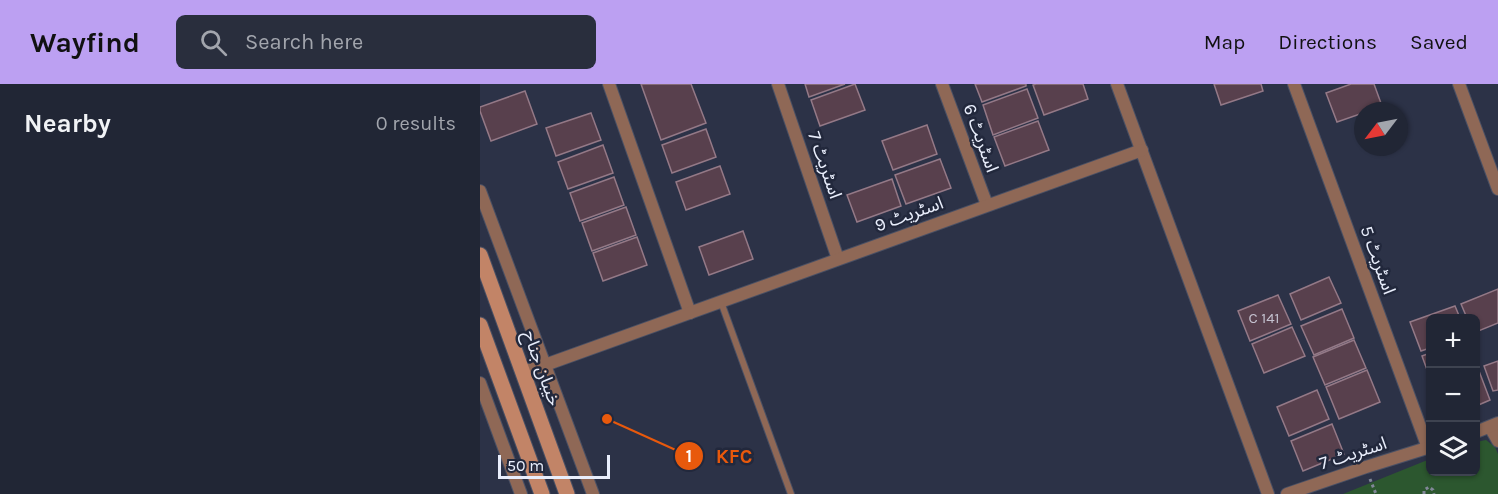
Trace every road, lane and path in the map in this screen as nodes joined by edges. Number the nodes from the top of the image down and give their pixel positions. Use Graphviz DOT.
graph roads {
  1 [pos="609,84"];
  2 [pos="778,84"];
  3 [pos="942,84"];
  4 [pos="1117,84"];
  5 [pos="1294,84"];
  6 [pos="1459,84"];
  7 [pos="1142,150"];
  8 [pos="1498,189"];
  9 [pos="480,191"];
  10 [pos="987,205"];
  11 [pos="480,255"];
  12 [pos="838,259"];
  13 [pos="721,302"];
  14 [pos="690,314"];
  15 [pos="480,325"];
  16 [pos="545,365"];
  17 [pos="523,372"];
  18 [pos="480,383"];
  19 [pos="1494,425"];
  20 [pos="1480,430"];
  21 [pos="1426,439"];
  22 [pos="1498,441"];
  23 [pos="1426,448"];
  24 [pos="521,494"];
  25 [pos="542,494"];
  26 [pos="567,494"];
  27 [pos="593,494"];
  28 [pos="791,494"];
  29 [pos="1268,494"];
  30 [pos="1287,494"];
  31 [pos="1424,494"];
  32 [pos="1434,494"];
  1 -- 14 [label="street"];
  2 -- 12 [label="street, اسٹریٹ 7"];
  3 -- 10 [label="street, اسٹریٹ 6"];
  4 -- 7 [label="street"];
  5 -- 21 [label="street, اسٹریٹ 5"];
  6 -- 8 [label="street"];
  7 -- 10 [label="street, اسٹریٹ 9"];
  7 -- 29 [label="street"];
  9 -- 16 [label="street"];
  10 -- 12 [label="street, اسٹریٹ 9"];
  11 -- 17 [label="main road, خیبان جناح"];
  12 -- 13 [label="street, اسٹریٹ 9"];
  13 -- 14 [label="street, اسٹریٹ 9"];
  13 -- 28 [label="lane"];
  14 -- 16 [label="street, اسٹریٹ 9"];
  15 -- 25 [label="main road"];
  16 -- 17 [label="street, اسٹریٹ 9"];
  16 -- 27 [label="street"];
  17 -- 26 [label="main road, خیبان جناح"];
  18 -- 24 [label="street"];
  19 -- 20 [label="street"];
  19 -- 22 [label="street"];
  23 -- 30 [label="street, اسٹریٹ 7"];
  31 -- 32 [label="path"];
}
